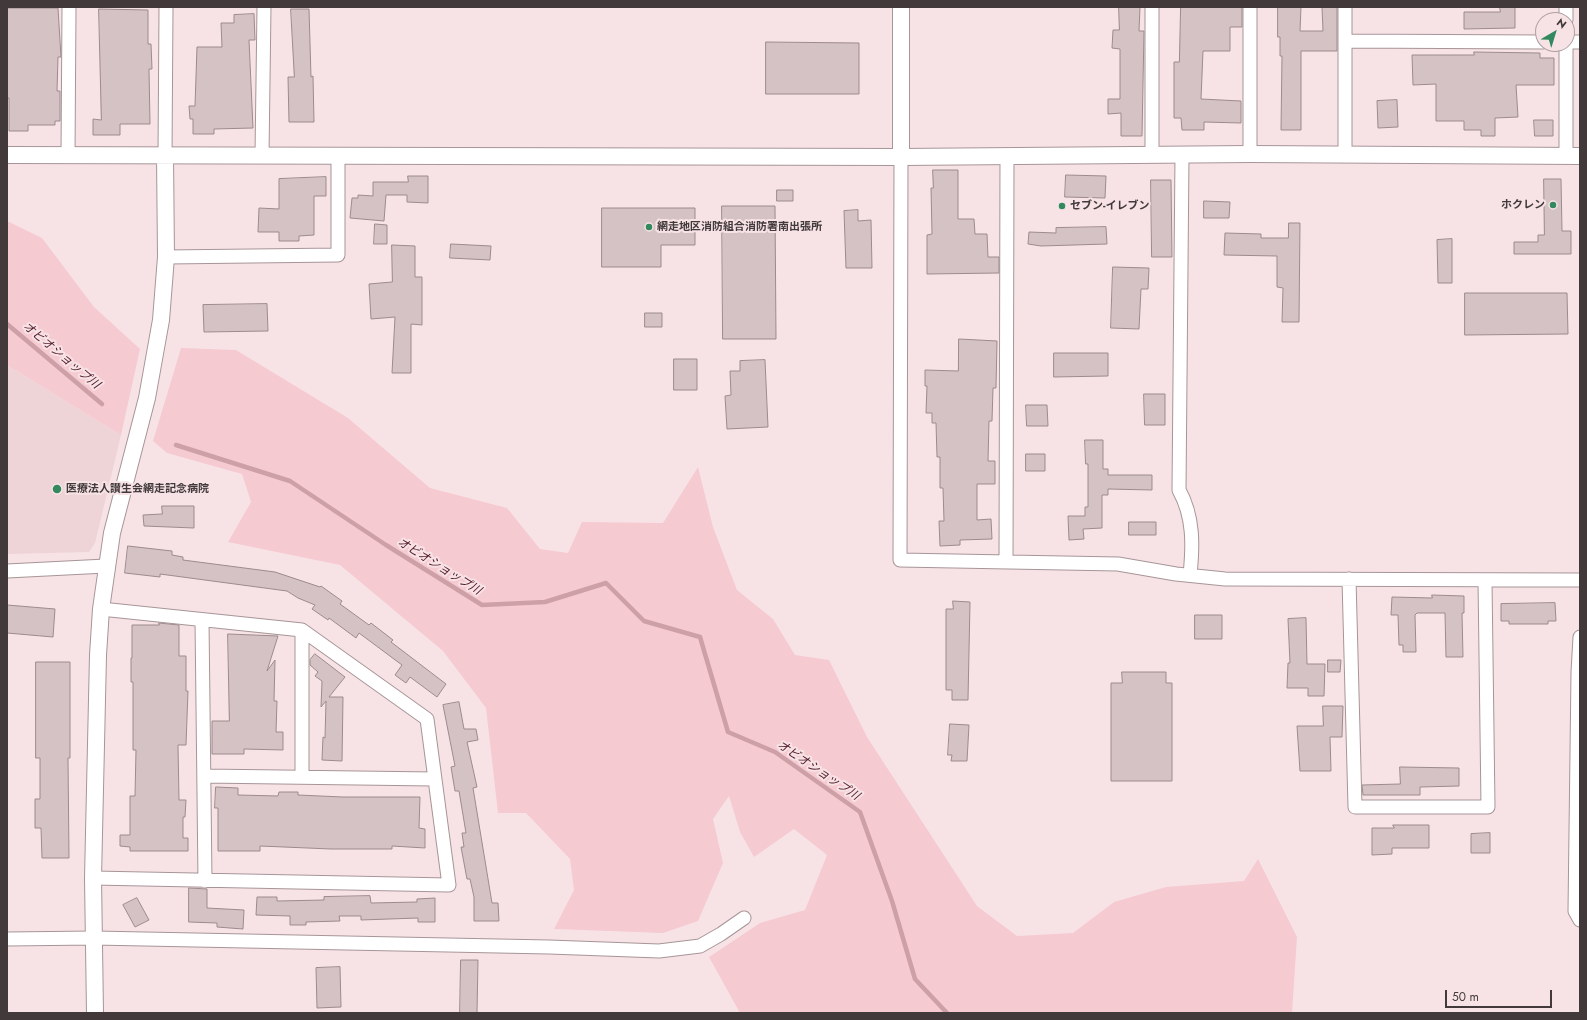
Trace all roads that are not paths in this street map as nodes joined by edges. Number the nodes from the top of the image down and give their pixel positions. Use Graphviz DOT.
graph roads {
  1 [pos="69,7"];
  2 [pos="166,7"];
  3 [pos="264,7"];
  4 [pos="902,7"];
  5 [pos="1152,7"];
  6 [pos="1250,7"];
  7 [pos="1345,7"];
  8 [pos="1345,41"];
  9 [pos="1535,42"];
  10 [pos="1567,52"];
  11 [pos="1250,154"];
  12 [pos="7,155"];
  13 [pos="262,155"];
  14 [pos="338,155"];
  15 [pos="1152,155"];
  16 [pos="1182,155"];
  17 [pos="1345,155"];
  18 [pos="68,156"];
  19 [pos="165,156"];
  20 [pos="1007,156"];
  21 [pos="1573,156"];
  22 [pos="901,157"];
  23 [pos="166,257"];
  24 [pos="1006,562"];
  25 [pos="106,566"];
  26 [pos="7,571"];
  27 [pos="1190,575"];
  28 [pos="1349,579"];
  29 [pos="1485,580"];
  30 [pos="1580,580"];
  31 [pos="101,609"];
  32 [pos="202,620"];
  33 [pos="302,630"];
  34 [pos="1580,637"];
  35 [pos="204,776"];
  36 [pos="302,777"];
  37 [pos="434,779"];
  38 [pos="93,878"];
  39 [pos="205,881"];
  40 [pos="744,918"];
  41 [pos="1580,920"];
  42 [pos="94,938"];
  43 [pos="7,939"];
  44 [pos="95,1013"];
  1 -- 18 [label="street"];
  2 -- 19 [label="street"];
  3 -- 13 [label="street"];
  4 -- 22 [label="street"];
  5 -- 15 [label="street"];
  6 -- 11 [label="street"];
  7 -- 8 [label="street"];
  8 -- 9 [label="street"];
  8 -- 17 [label="street"];
  10 -- 21 [label="street"];
  11 -- 16 [label="street"];
  11 -- 17 [label="street"];
  12 -- 18 [label="street"];
  13 -- 14 [label="street"];
  13 -- 19 [label="street"];
  14 -- 22 [label="street"];
  14 -- 23 [label="street"];
  15 -- 16 [label="street"];
  15 -- 20 [label="street"];
  16 -- 27 [label="street"];
  17 -- 21 [label="street"];
  18 -- 19 [label="street"];
  19 -- 23 [label="street"];
  20 -- 22 [label="street"];
  20 -- 24 [label="street"];
  22 -- 24 [label="street"];
  23 -- 25 [label="street"];
  24 -- 27 [label="street"];
  25 -- 26 [label="street"];
  25 -- 31 [label="street"];
  27 -- 28 [label="street"];
  28 -- 29 [label="street"];
  28 -- 29 [label="street"];
  29 -- 30 [label="street"];
  31 -- 32 [label="street"];
  31 -- 38 [label="street"];
  32 -- 33 [label="street"];
  32 -- 35 [label="street"];
  33 -- 36 [label="street"];
  33 -- 37 [label="street"];
  34 -- 41 [label="street"];
  35 -- 36 [label="street"];
  35 -- 39 [label="street"];
  36 -- 37 [label="street"];
  37 -- 39 [label="street"];
  38 -- 39 [label="street"];
  38 -- 42 [label="street"];
  40 -- 42 [label="street"];
  42 -- 43 [label="street"];
  42 -- 44 [label="street"];
}
